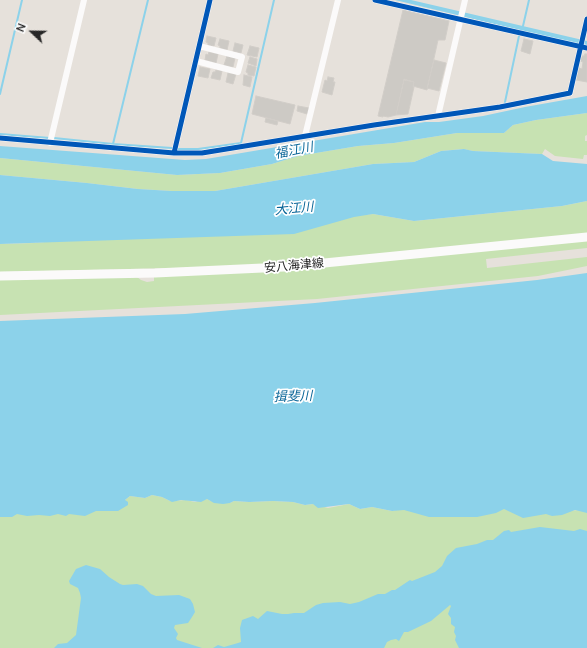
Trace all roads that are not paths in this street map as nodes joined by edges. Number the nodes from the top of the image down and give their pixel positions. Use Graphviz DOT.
graph roads {
  1 [pos="84,0"];
  2 [pos="210,0"];
  3 [pos="338,0"];
  4 [pos="375,0"];
  5 [pos="465,0"];
  6 [pos="461,16"];
  7 [pos="587,19"];
  8 [pos="583,45"];
  9 [pos="199,46"];
  10 [pos="196,61"];
  11 [pos="438,116"];
  12 [pos="305,136"];
  13 [pos="0,138"];
  14 [pos="50,142"];
  15 [pos="174,153"];
  16 [pos="587,237"];
  17 [pos="0,276"];
  1 -- 14 [label="street"];
  2 -- 9 [label="street"];
  3 -- 12 [label="street"];
  4 -- 6 [label="street"];
  5 -- 6 [label="street"];
  6 -- 8 [label="street"];
  6 -- 11 [label="street"];
  7 -- 8 [label="street"];
  8 -- 11 [label="street"];
  9 -- 10 [label="street"];
  9 -- 10 [label="street"];
  10 -- 15 [label="street"];
  11 -- 12 [label="street"];
  12 -- 15 [label="street"];
  13 -- 14 [label="street"];
  14 -- 15 [label="street"];
  16 -- 17 [label="main road, 安八海津線"];
}
